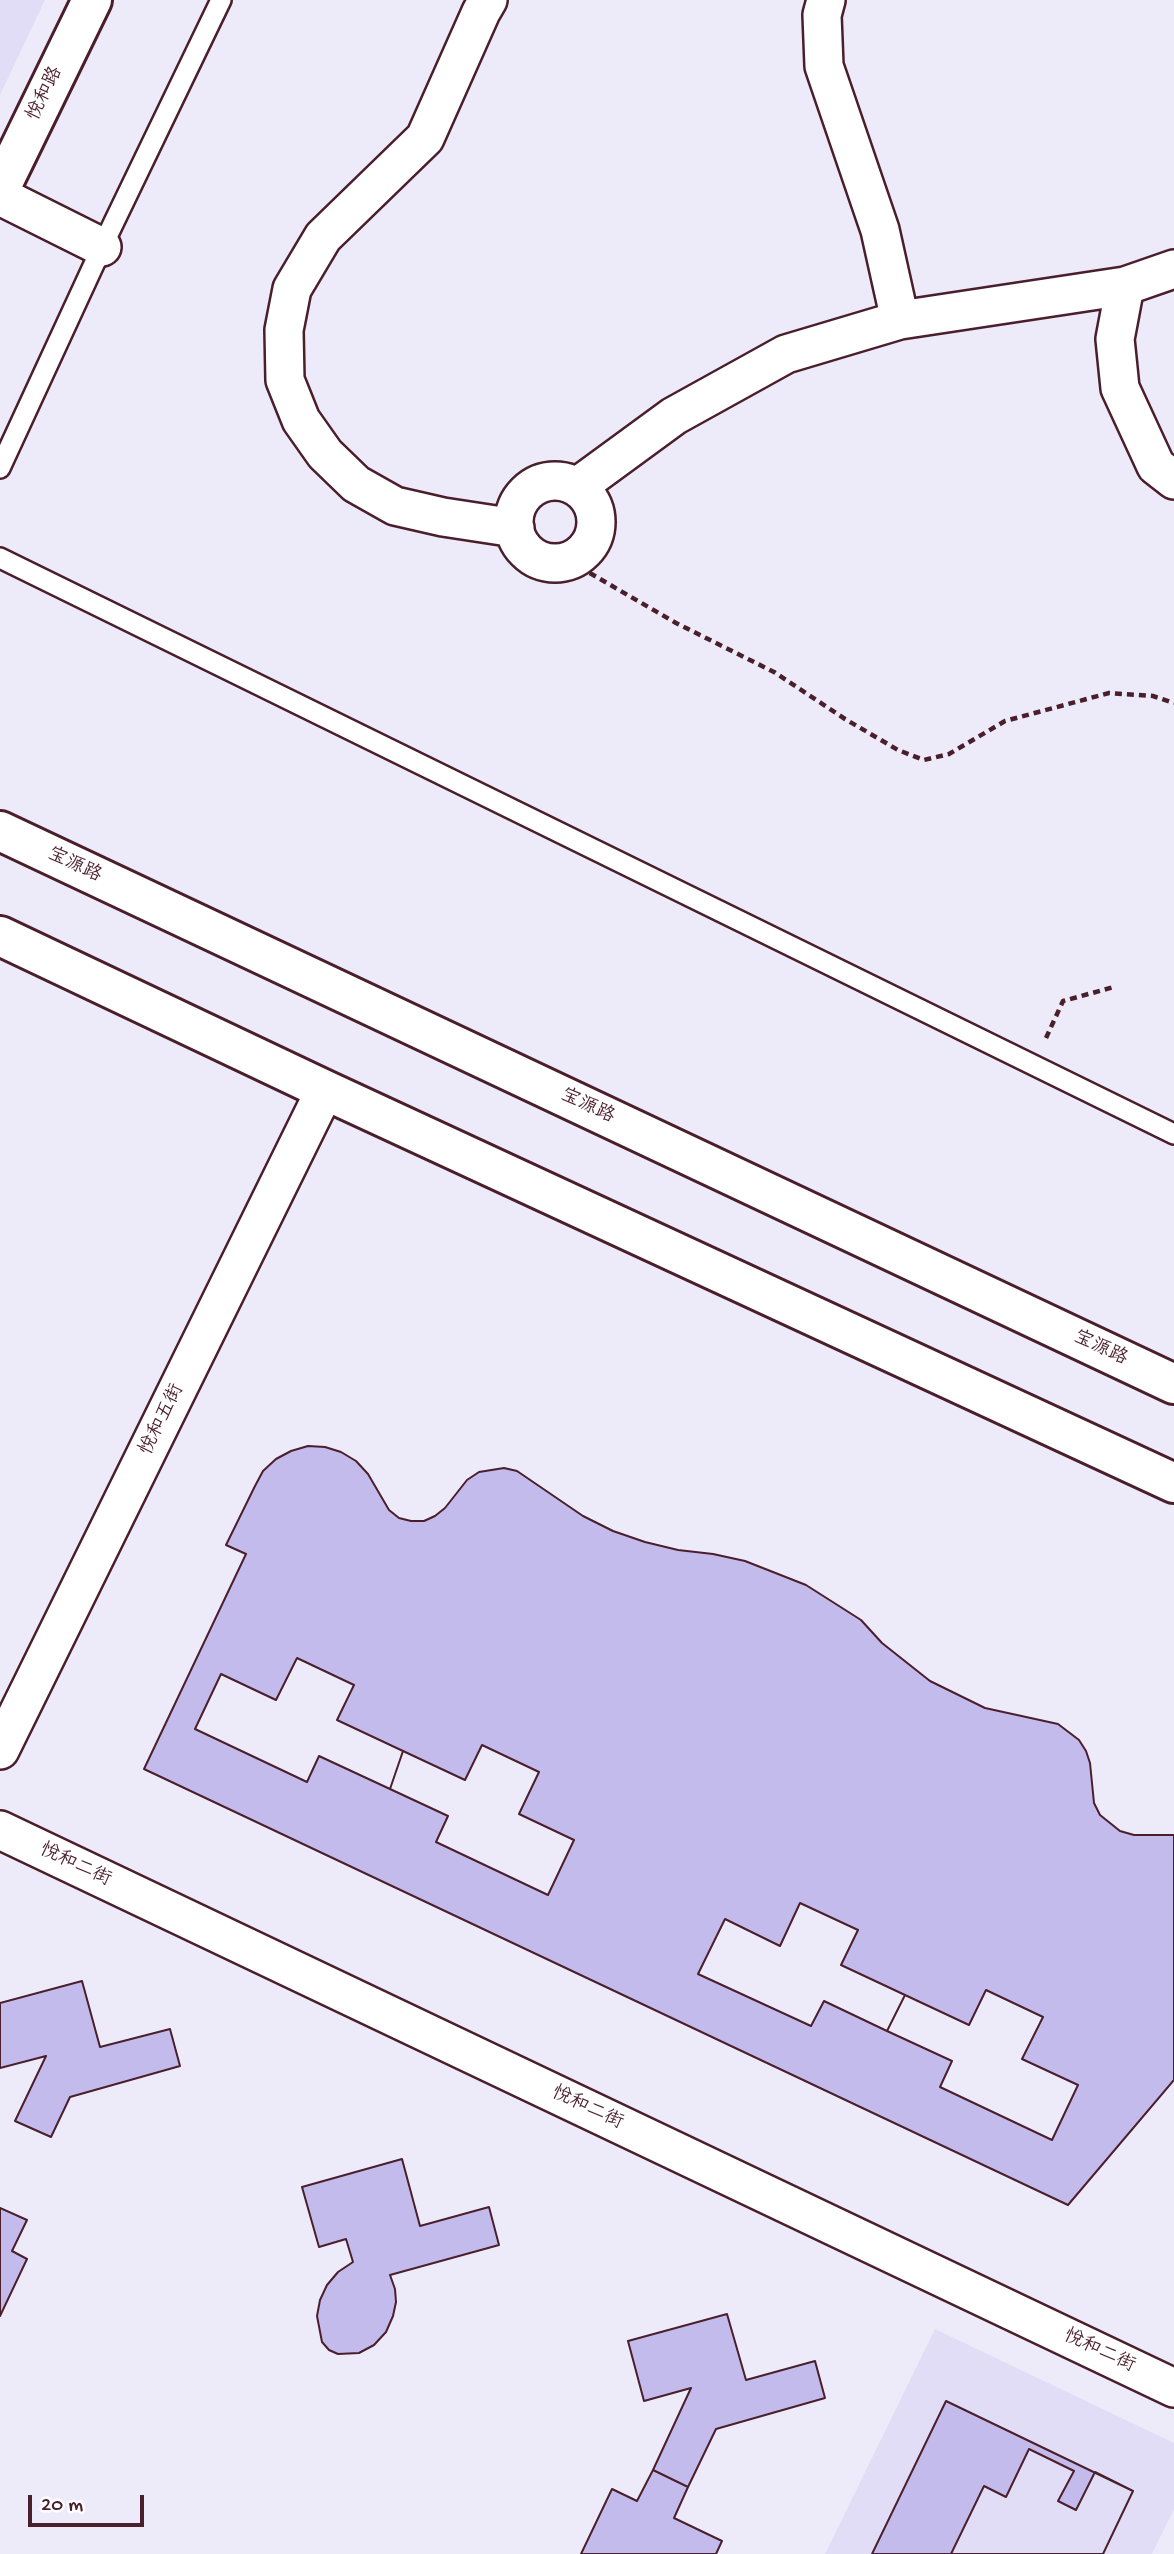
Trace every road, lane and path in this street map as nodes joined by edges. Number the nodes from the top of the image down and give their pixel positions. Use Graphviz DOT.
graph roads {
  1 [pos="92,0"];
  2 [pos="221,0"];
  3 [pos="488,0"];
  4 [pos="826,0"];
  5 [pos="0,188"];
  6 [pos="0,196"];
  7 [pos="102,247"];
  8 [pos="1174,269"];
  9 [pos="1125,286"];
  10 [pos="900,320"];
  11 [pos="0,468"];
  12 [pos="1174,480"];
  13 [pos="577,487"];
  14 [pos="515,528"];
  15 [pos="0,558"];
  16 [pos="569,561"];
  17 [pos="1174,703"];
  18 [pos="4,832"];
  19 [pos="0,936"];
  20 [pos="1114,987"];
  21 [pos="1033,1065"];
  22 [pos="325,1090"];
  23 [pos="1174,1134"];
  24 [pos="1174,1384"];
  25 [pos="1174,1483"];
  26 [pos="0,1750"];
  27 [pos="0,1830"];
  28 [pos="1174,2388"];
  1 -- 5 [label="main road, 悦和路"];
  2 -- 7 [label="lane"];
  3 -- 14 [label="street"];
  4 -- 10 [label="street"];
  6 -- 7 [label="street"];
  7 -- 11 [label="lane"];
  8 -- 9 [label="street"];
  9 -- 10 [label="street"];
  9 -- 12 [label="street"];
  10 -- 13 [label="street"];
  13 -- 14 [label="street"];
  13 -- 16 [label="street"];
  14 -- 16 [label="street"];
  15 -- 21 [label="lane"];
  16 -- 17 [label="path"];
  18 -- 24 [label="main road, 宝源路"];
  19 -- 22 [label="main road"];
  20 -- 21 [label="path"];
  21 -- 23 [label="lane"];
  22 -- 25 [label="main road"];
  22 -- 26 [label="street, 悦和五街"];
  27 -- 28 [label="street, 悦和二街"];
}
